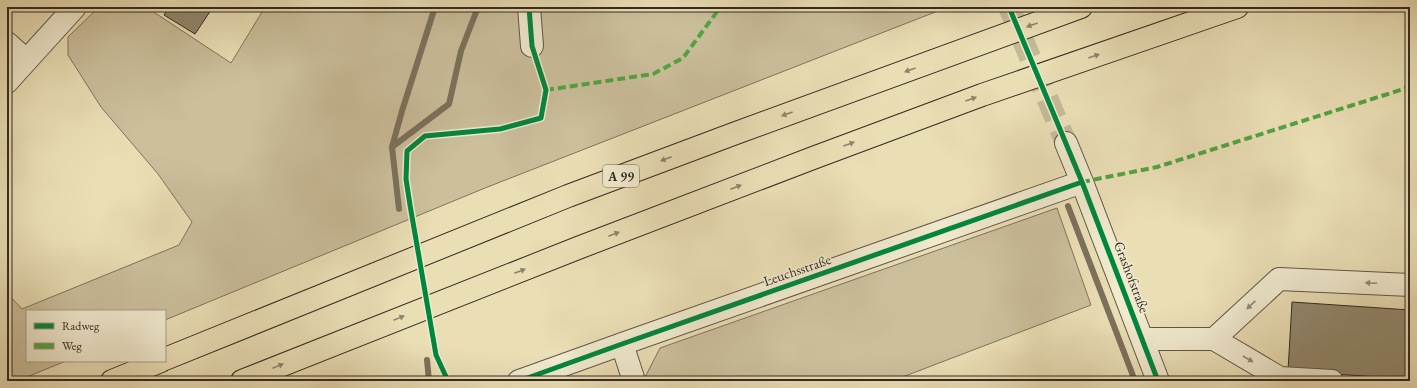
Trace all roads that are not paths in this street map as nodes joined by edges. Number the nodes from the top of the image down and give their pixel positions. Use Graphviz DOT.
graph roads {
  1 [pos="75,7"];
  2 [pos="529,7"];
  3 [pos="1082,7"];
  4 [pos="1237,7"];
  5 [pos="7,43"];
  6 [pos="532,46"];
  7 [pos="26,60"];
  8 [pos="7,82"];
  9 [pos="1066,143"];
  10 [pos="1082,182"];
  11 [pos="1410,285"];
  12 [pos="1142,339"];
  13 [pos="1214,339"];
  14 [pos="622,344"];
  15 [pos="166,360"];
  16 [pos="159,362"];
  17 [pos="112,381"];
  18 [pos="242,381"];
  19 [pos="519,381"];
  20 [pos="634,381"];
  21 [pos="1158,381"];
  22 [pos="1332,381"];
  1 -- 7 [label="street"];
  2 -- 6 [label="street"];
  3 -- 15 [label="highway, A 99, one-way"];
  18 -- 4 [label="highway, one-way"];
  5 -- 7 [label="street"];
  7 -- 8 [label="street"];
  9 -- 10 [label="street, Grashofstraße"];
  10 -- 12 [label="street, Grashofstraße"];
  10 -- 14 [label="street, Leuchsstraße"];
  11 -- 13 [label="street, one-way"];
  12 -- 13 [label="street"];
  12 -- 21 [label="street, Grashofstraße"];
  13 -- 22 [label="street, one-way"];
  14 -- 19 [label="street, Leuchsstraße"];
  14 -- 20 [label="street"];
  16 -- 17 [label="highway"];
}
